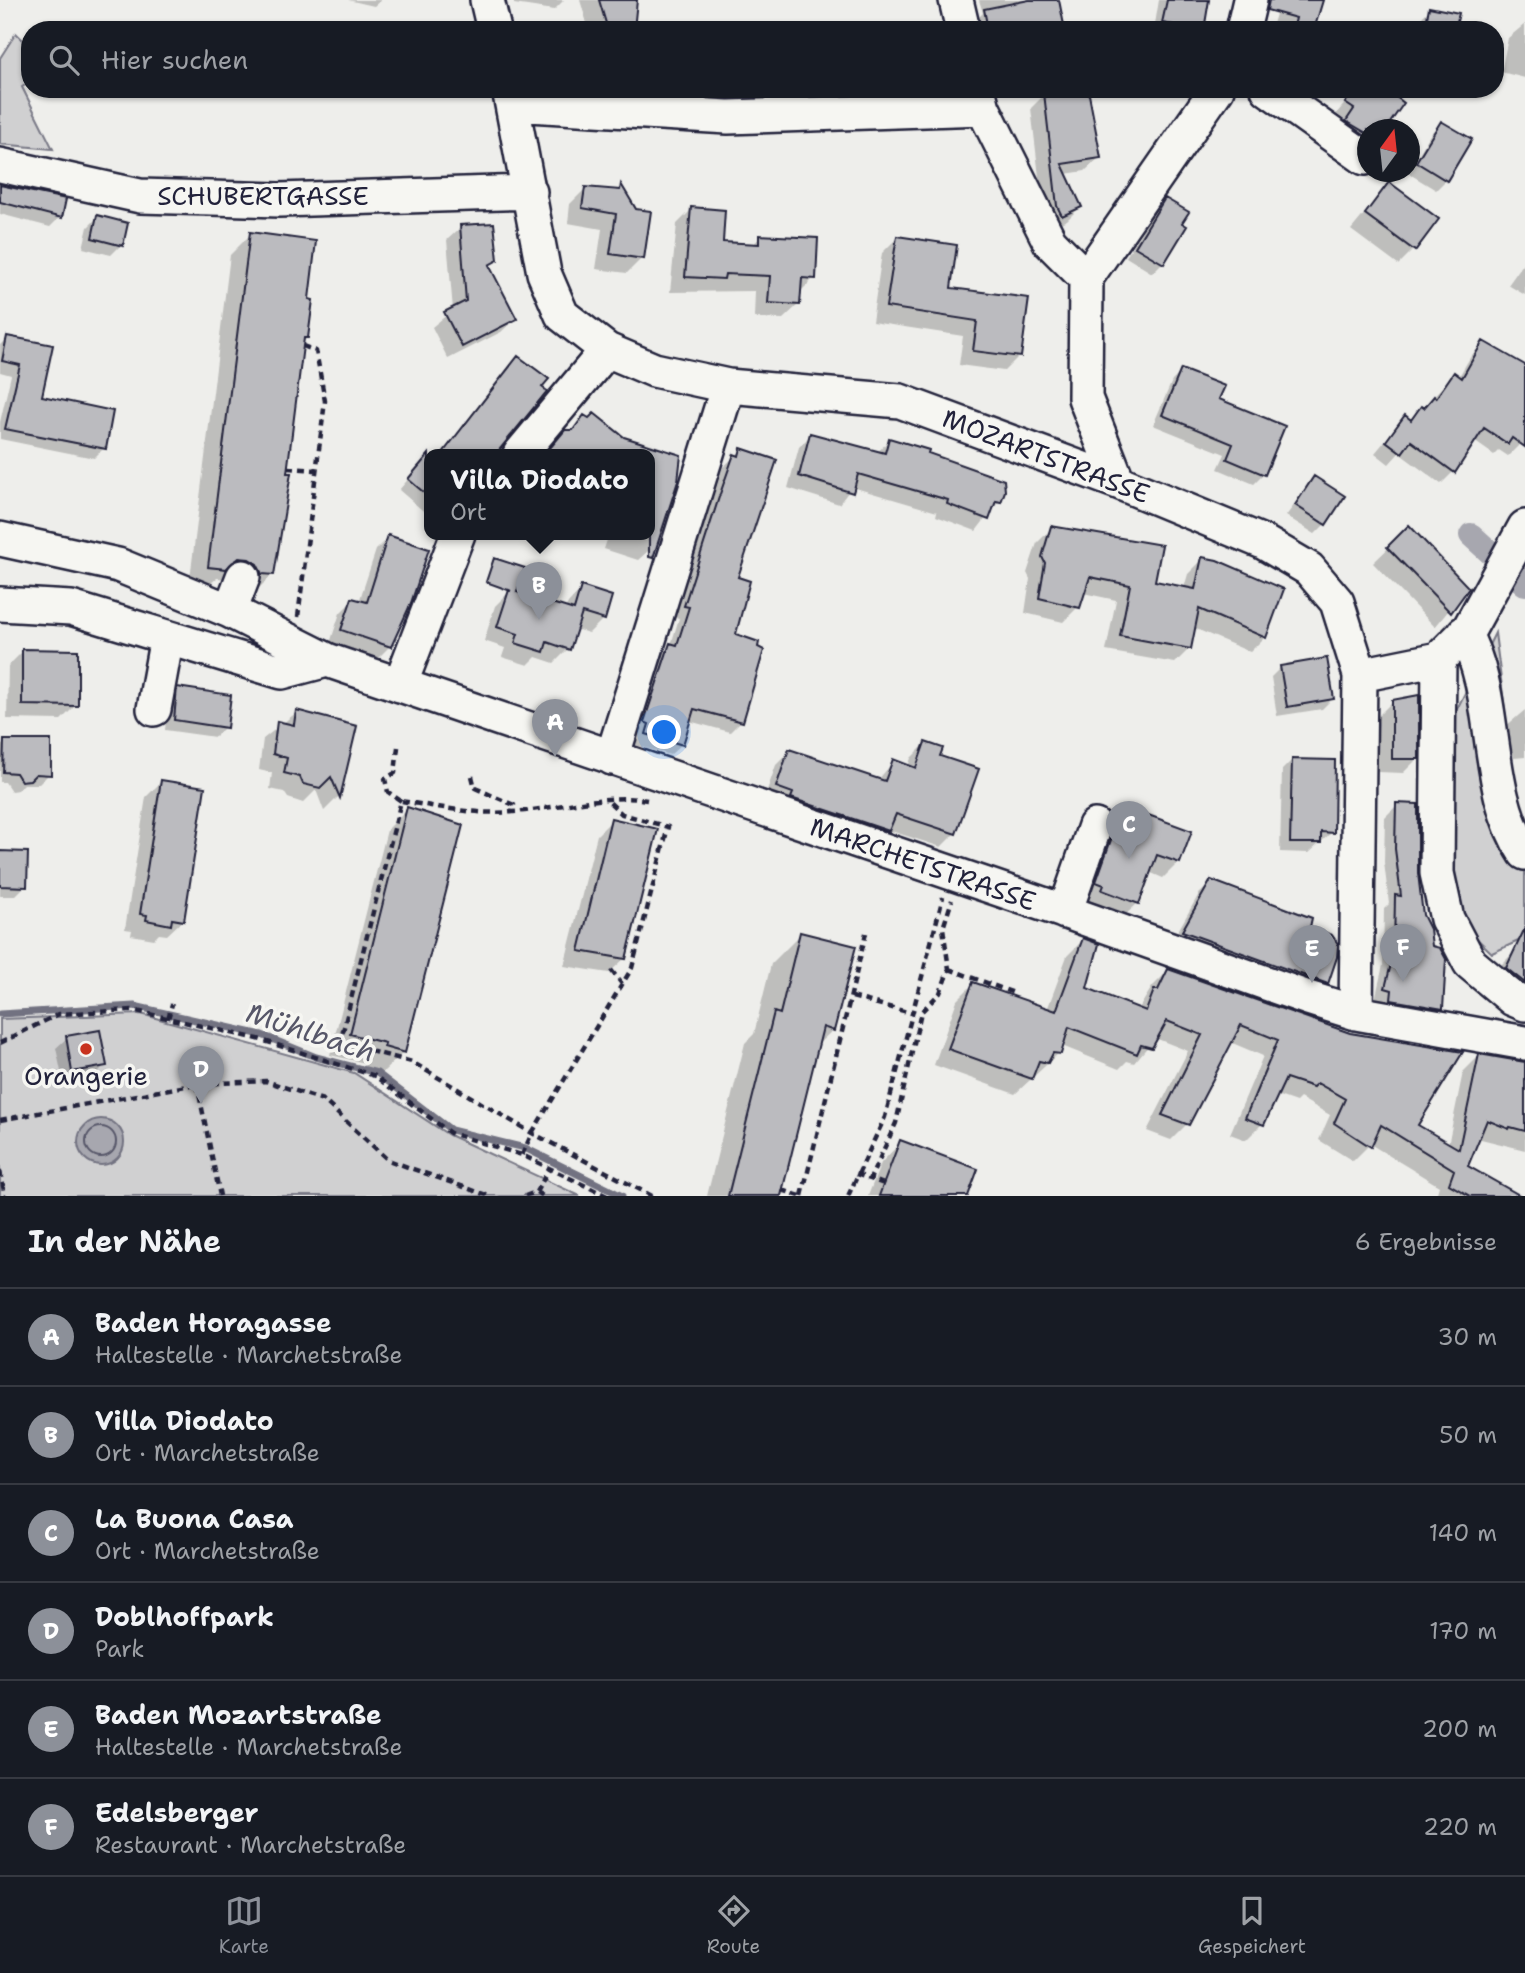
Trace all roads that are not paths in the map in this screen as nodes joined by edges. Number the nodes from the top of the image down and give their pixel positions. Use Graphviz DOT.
graph roads {
  1 [pos="487,0"];
  2 [pos="956,0"];
  3 [pos="1250,0"];
  4 [pos="492,21"];
  5 [pos="961,21"];
  6 [pos="1245,21"];
  7 [pos="510,98"];
  8 [pos="521,98"];
  9 [pos="981,98"];
  10 [pos="1211,98"];
  11 [pos="1281,98"];
  12 [pos="1357,153"];
  13 [pos="0,165"];
  14 [pos="530,192"];
  15 [pos="1086,278"];
  16 [pos="607,349"];
  17 [pos="729,386"];
  18 [pos="524,449"];
  19 [pos="1118,482"];
  20 [pos="1523,538"];
  21 [pos="0,540"];
  22 [pos="456,540"];
  23 [pos="243,577"];
  24 [pos="0,604"];
  25 [pos="230,611"];
  26 [pos="1464,634"];
  27 [pos="167,638"];
  28 [pos="1439,659"];
  29 [pos="327,660"];
  30 [pos="1360,675"];
  31 [pos="400,685"];
  32 [pos="154,709"];
  33 [pos="612,758"];
  34 [pos="1095,826"];
  35 [pos="1525,853"];
  36 [pos="1065,912"];
  37 [pos="1525,1004"];
  38 [pos="1356,1013"];
  39 [pos="1525,1043"];
  1 -- 4 [label="street"];
  2 -- 5 [label="street"];
  3 -- 6 [label="street"];
  7 -- 14 [label="street, MOZARTSTRASSE"];
  8 -- 9 [label="street"];
  9 -- 15 [label="street"];
  10 -- 15 [label="street"];
  11 -- 12 [label="street"];
  13 -- 14 [label="street, SCHUBERTGASSE"];
  14 -- 16 [label="street, MOZARTSTRASSE"];
  15 -- 19 [label="street"];
  16 -- 17 [label="street, MOZARTSTRASSE"];
  16 -- 18 [label="street"];
  17 -- 19 [label="street, MOZARTSTRASSE"];
  17 -- 33 [label="street"];
  19 -- 30 [label="street, MOZARTSTRASSE"];
  20 -- 26 [label="street"];
  21 -- 25 [label="street, MARCHETSTRASSE"];
  22 -- 31 [label="street"];
  23 -- 25 [label="street"];
  24 -- 27 [label="street"];
  25 -- 29 [label="street, MARCHETSTRASSE"];
  26 -- 28 [label="street"];
  26 -- 35 [label="street"];
  27 -- 29 [label="street"];
  27 -- 32 [label="street"];
  28 -- 30 [label="street"];
  28 -- 37 [label="street"];
  29 -- 31 [label="street, MARCHETSTRASSE"];
  30 -- 38 [label="street, MOZARTSTRASSE"];
  31 -- 33 [label="street, MARCHETSTRASSE"];
  33 -- 36 [label="street, MARCHETSTRASSE"];
  34 -- 36 [label="street"];
  36 -- 38 [label="street, MARCHETSTRASSE"];
  38 -- 39 [label="street, MARCHETSTRASSE"];
}
